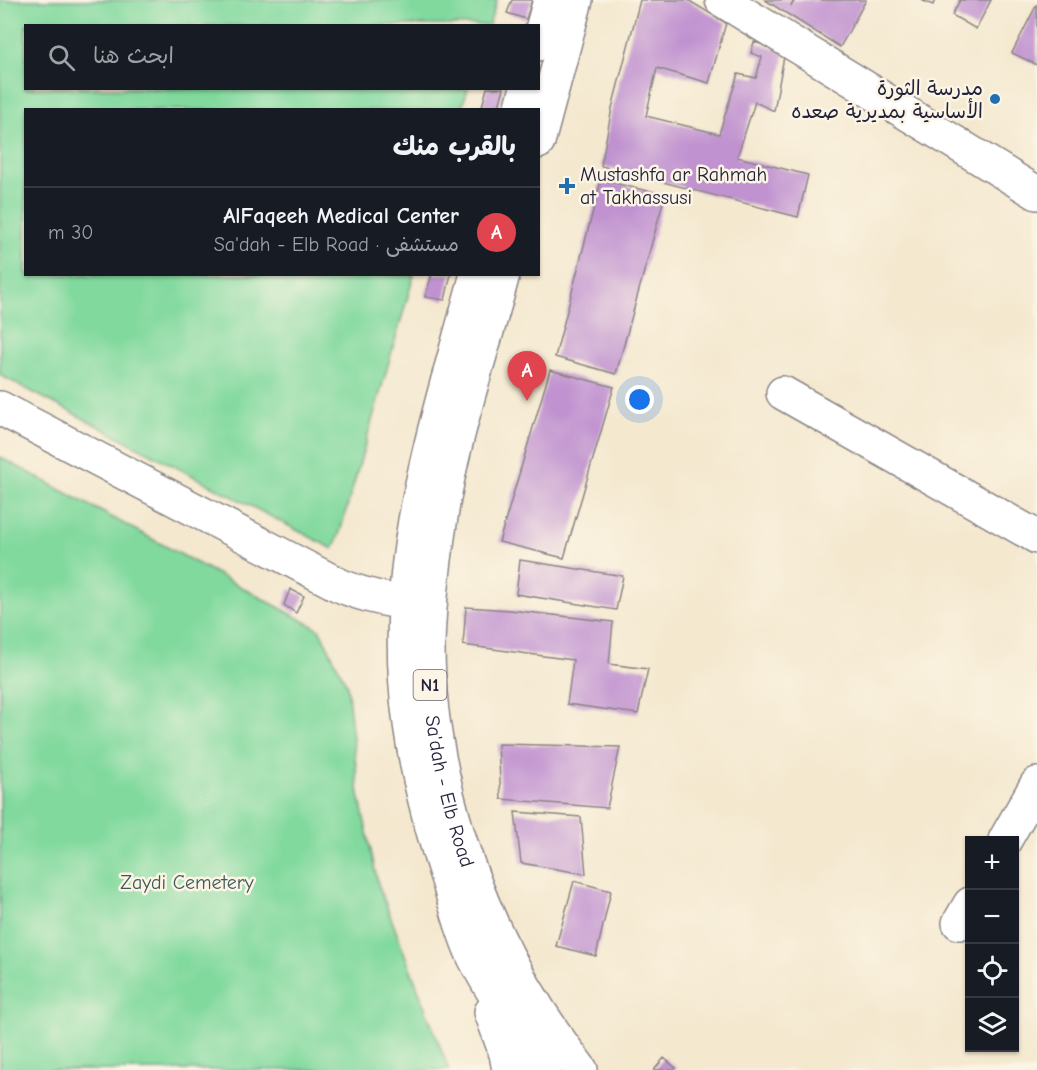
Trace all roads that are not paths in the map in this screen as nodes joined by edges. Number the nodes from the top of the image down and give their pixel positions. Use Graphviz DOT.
graph roads {
  1 [pos="550,0"];
  2 [pos="576,0"];
  3 [pos="722,0"];
  4 [pos="540,37"];
  5 [pos="526,90"];
  6 [pos="522,108"];
  7 [pos="540,135"];
  8 [pos="1037,193"];
  9 [pos="476,276"];
  10 [pos="502,276"];
  11 [pos="783,393"];
  12 [pos="0,408"];
  13 [pos="1037,537"];
  14 [pos="418,604"];
  15 [pos="1037,784"];
  16 [pos="1007,836"];
  17 [pos="487,950"];
  18 [pos="509,1070"];
  19 [pos="545,1070"];
  20 [pos="581,1070"];
  1 -- 4 [label="main road"];
  2 -- 7 [label="main road"];
  3 -- 8 [label="main road"];
  5 -- 6 [label="main road"];
  9 -- 14 [label="main road, Sa'dah - Elb Road / N1"];
  10 -- 14 [label="main road, Sa'dah - Elb Road / N1"];
  11 -- 13 [label="main road"];
  12 -- 14 [label="main road"];
  14 -- 17 [label="main road, Sa'dah - Elb Road / N1"];
  15 -- 16 [label="main road"];
  17 -- 18 [label="main road"];
  17 -- 19 [label="main road, Sa'dah - Elb Road / N1"];
  17 -- 20 [label="main road, Sa'dah - Elb Road / N1"];
}
